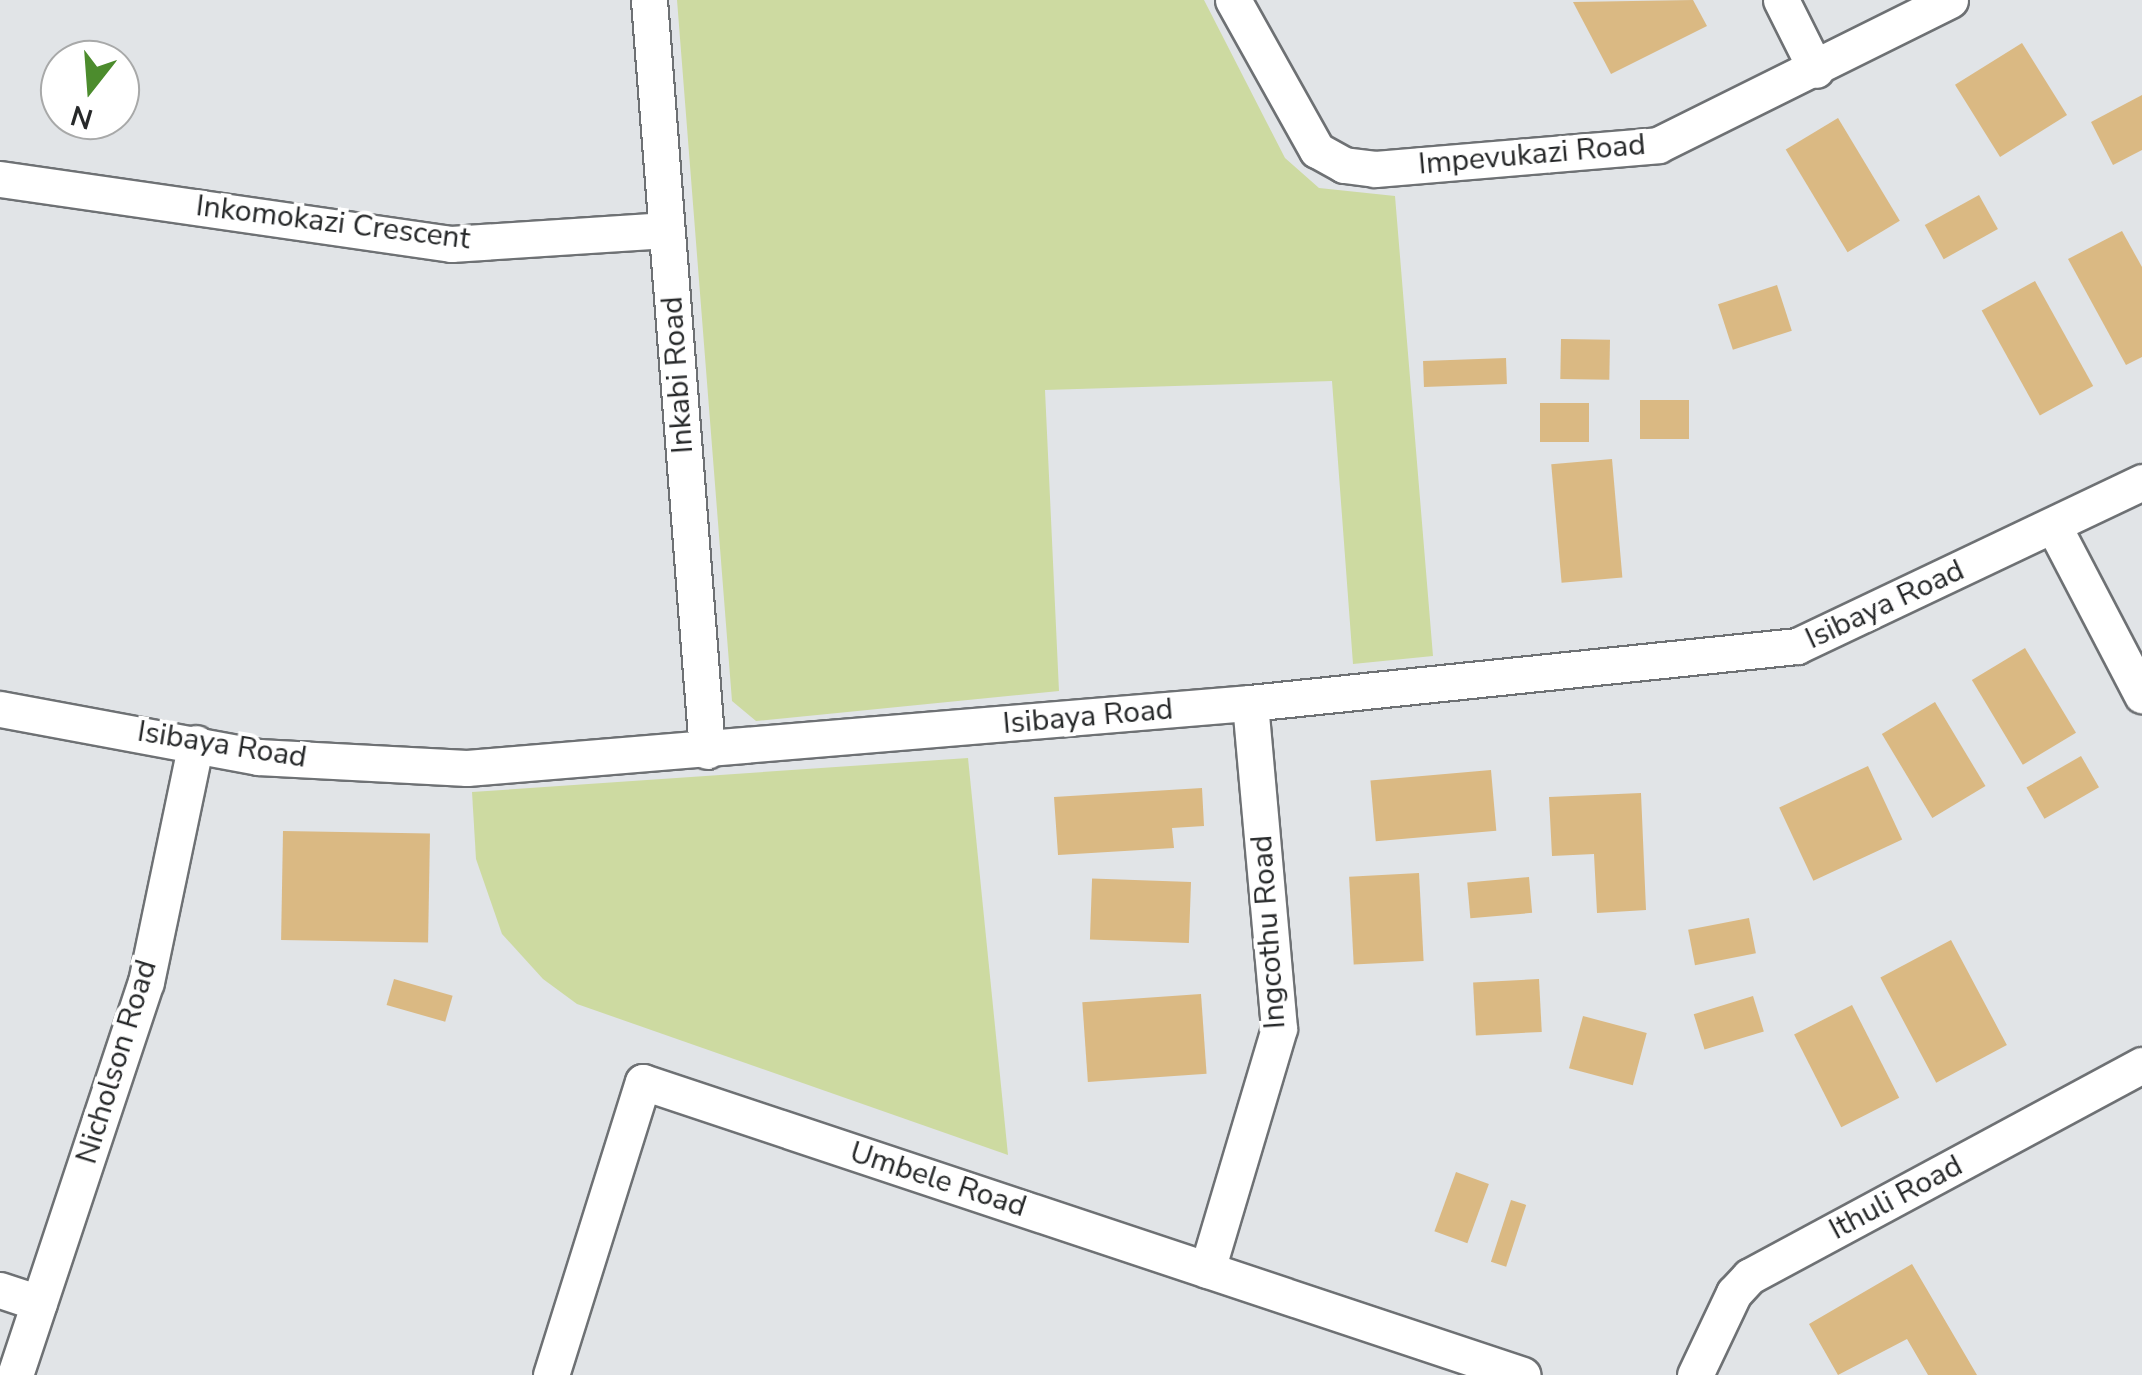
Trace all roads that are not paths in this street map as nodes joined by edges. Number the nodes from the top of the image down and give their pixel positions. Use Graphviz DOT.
graph roads {
  1 [pos="649,0"];
  2 [pos="1233,0"];
  3 [pos="1781,0"];
  4 [pos="1950,0"];
  5 [pos="1816,70"];
  6 [pos="0,179"];
  7 [pos="667,230"];
  8 [pos="2142,482"];
  9 [pos="2054,527"];
  10 [pos="2142,696"];
  11 [pos="1250,703"];
  12 [pos="0,708"];
  13 [pos="196,744"];
  14 [pos="708,751"];
  15 [pos="2142,1065"];
  16 [pos="1207,1270"];
  17 [pos="0,1290"];
  18 [pos="39,1303"];
  19 [pos="16,1375"];
  20 [pos="551,1375"];
  21 [pos="1523,1375"];
  22 [pos="1695,1375"];
  1 -- 7 [label="street, Inkabi Road"];
  2 -- 5 [label="street, Impevukazi Road"];
  3 -- 5 [label="street"];
  4 -- 5 [label="street, Impevukazi Road"];
  6 -- 7 [label="street, Inkomokazi Crescent"];
  7 -- 14 [label="street, Inkabi Road"];
  8 -- 9 [label="street, Isibaya Road"];
  9 -- 10 [label="street"];
  9 -- 11 [label="street, Isibaya Road"];
  11 -- 14 [label="street, Isibaya Road"];
  11 -- 16 [label="street, Ingcothu Road"];
  12 -- 13 [label="street, Isibaya Road"];
  13 -- 14 [label="street, Isibaya Road"];
  13 -- 18 [label="street, Nicholson Road"];
  15 -- 22 [label="street, Ithuli Road"];
  16 -- 20 [label="street, Umbele Road"];
  16 -- 21 [label="street, Umbele Road"];
  17 -- 18 [label="street"];
  18 -- 19 [label="street, Nicholson Road"];
}
